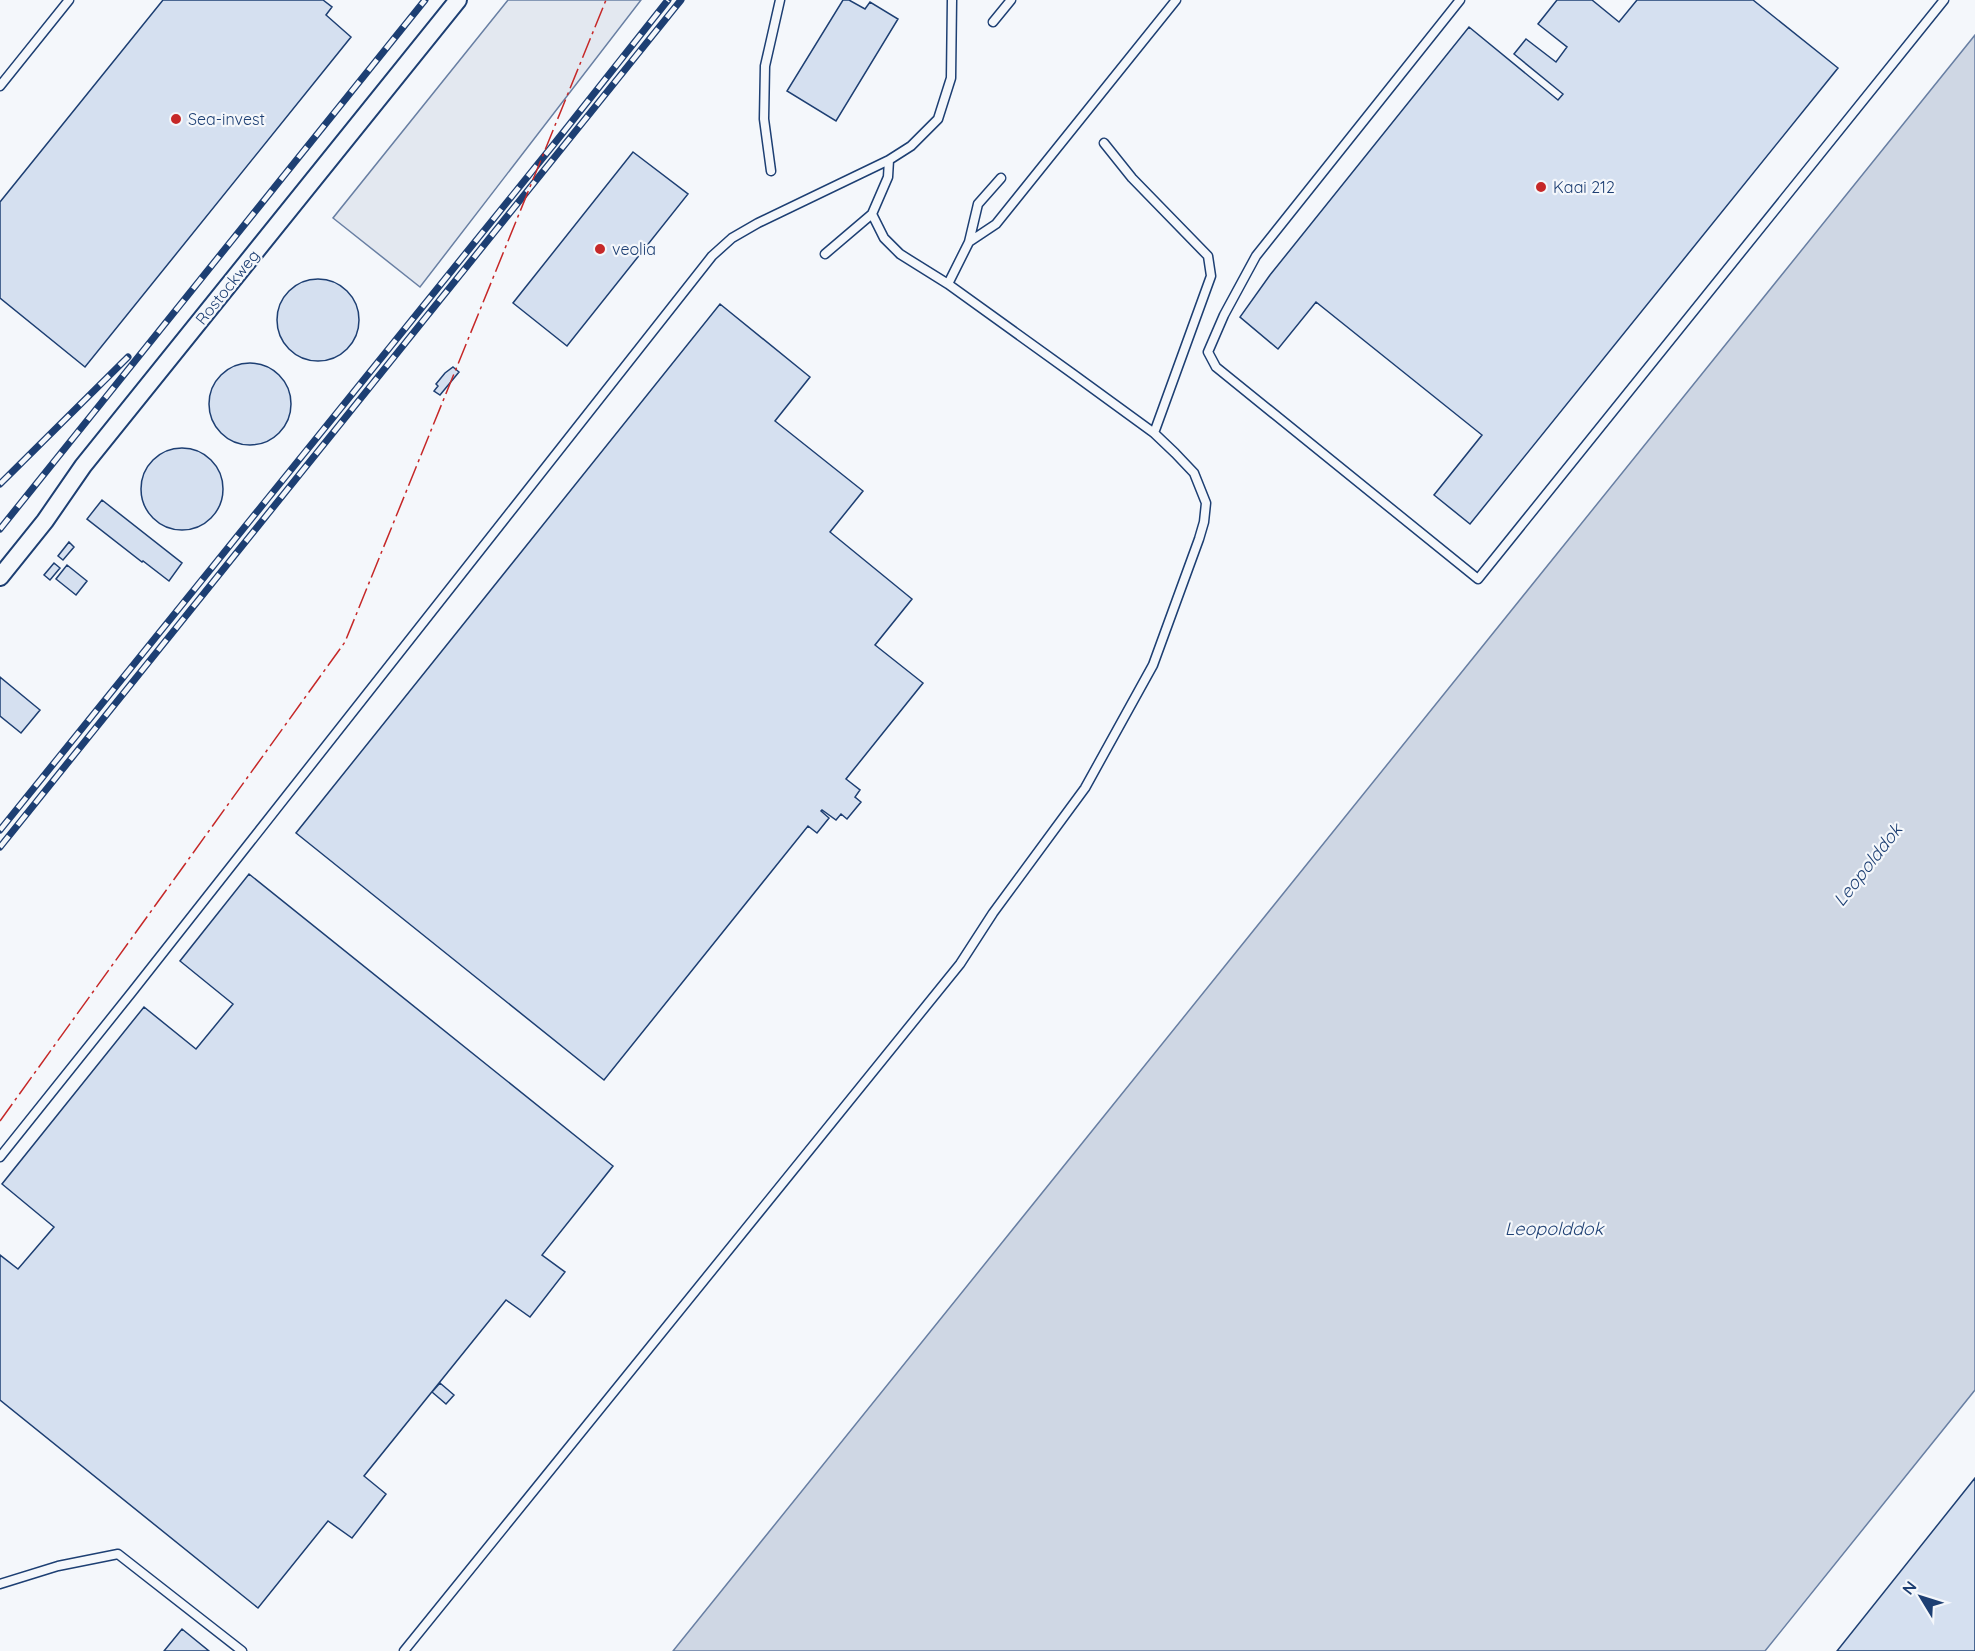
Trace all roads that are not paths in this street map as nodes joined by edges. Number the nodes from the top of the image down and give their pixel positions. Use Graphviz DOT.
graph roads {
  1 [pos="69,0"];
  2 [pos="458,0"];
  3 [pos="780,0"];
  4 [pos="952,0"];
  5 [pos="1011,0"];
  6 [pos="1176,0"];
  7 [pos="1460,0"];
  8 [pos="1944,0"];
  9 [pos="993,22"];
  10 [pos="0,86"];
  11 [pos="1104,143"];
  12 [pos="889,160"];
  13 [pos="771,171"];
  14 [pos="1001,178"];
  15 [pos="872,214"];
  16 [pos="969,242"];
  17 [pos="825,254"];
  18 [pos="948,284"];
  19 [pos="1154,433"];
  20 [pos="0,577"];
  21 [pos="0,1156"];
  22 [pos="0,1584"];
  23 [pos="242,1651"];
  24 [pos="404,1651"];
  1 -- 10 [label="lane"];
  2 -- 20 [label="street, Rostockweg"];
  3 -- 13 [label="lane"];
  4 -- 12 [label="lane"];
  5 -- 9 [label="lane"];
  6 -- 16 [label="lane"];
  7 -- 8 [label="lane"];
  11 -- 19 [label="lane"];
  12 -- 15 [label="lane"];
  12 -- 21 [label="lane"];
  14 -- 16 [label="lane"];
  15 -- 17 [label="lane"];
  15 -- 18 [label="lane"];
  16 -- 18 [label="lane"];
  18 -- 19 [label="lane"];
  19 -- 24 [label="lane"];
  22 -- 23 [label="lane"];
}
